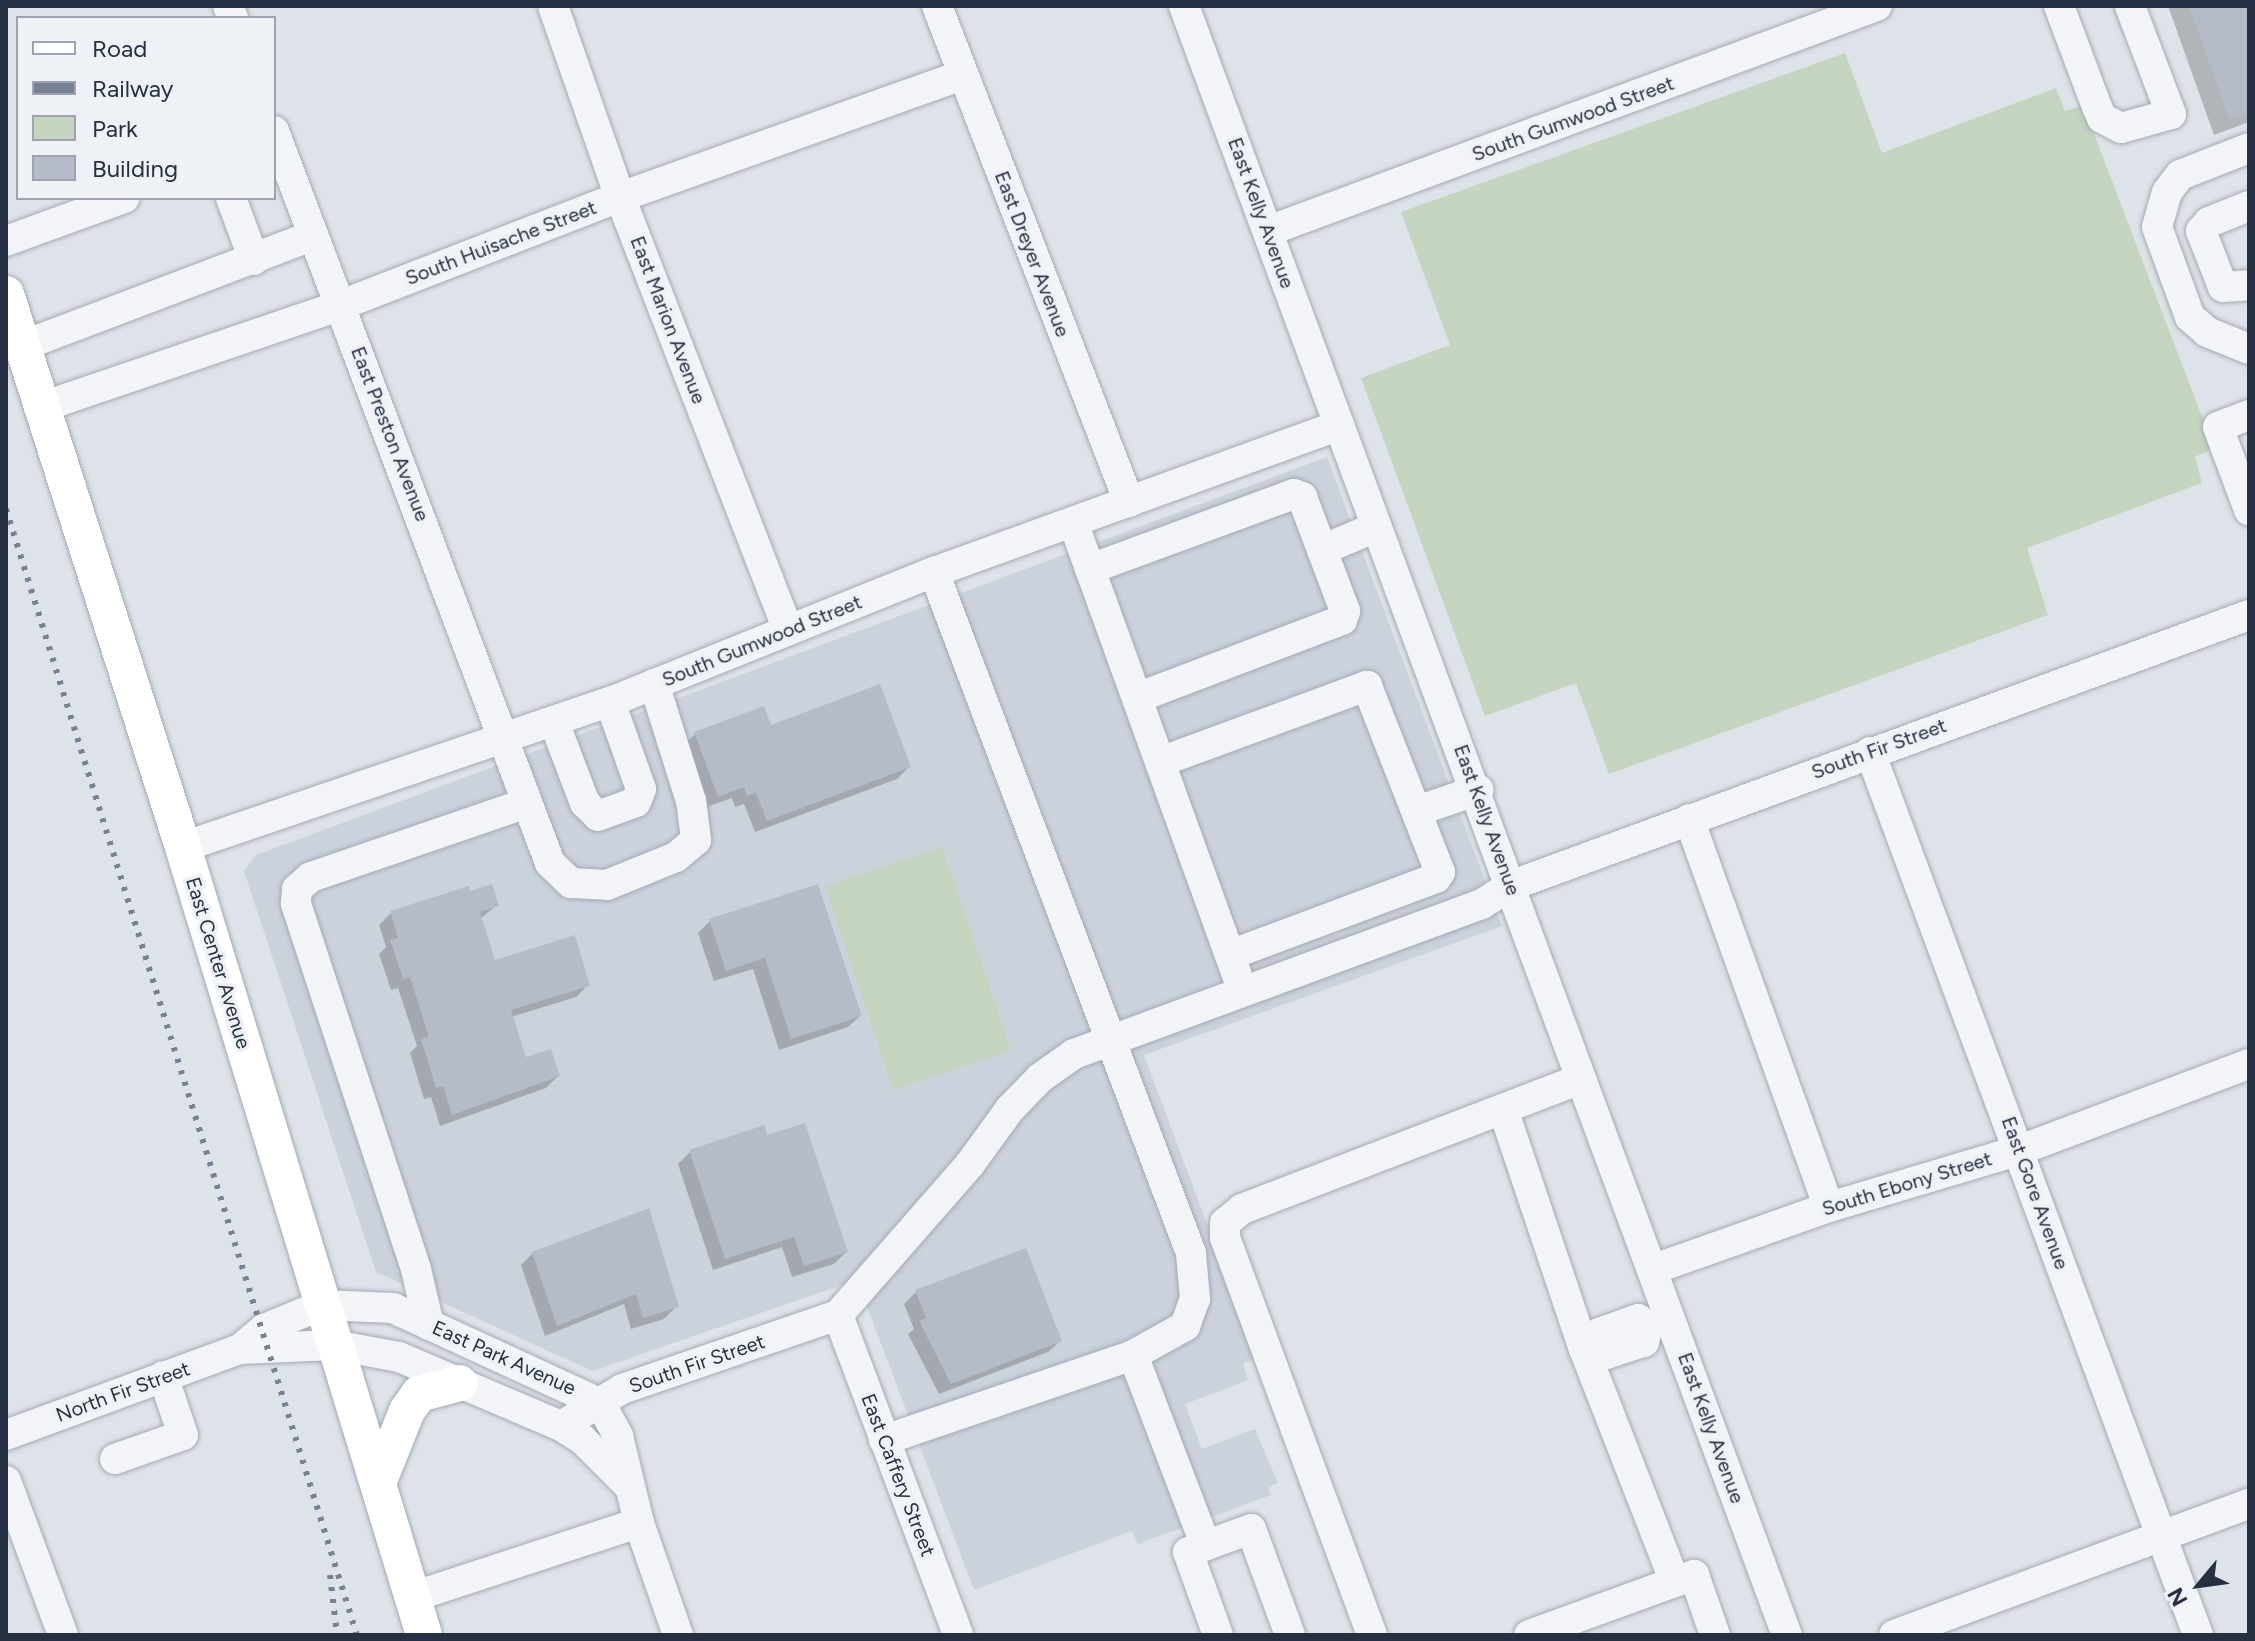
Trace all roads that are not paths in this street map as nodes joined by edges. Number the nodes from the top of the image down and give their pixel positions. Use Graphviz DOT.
graph roads {
  1 [pos="553,6"];
  2 [pos="937,6"];
  3 [pos="1184,6"];
  4 [pos="1877,6"];
  5 [pos="2059,6"];
  6 [pos="2130,6"];
  7 [pos="962,75"];
  8 [pos="276,137"];
  9 [pos="2249,148"];
  10 [pos="620,197"];
  11 [pos="119,200"];
  12 [pos="232,200"];
  13 [pos="2249,206"];
  14 [pos="1268,231"];
  15 [pos="312,236"];
  16 [pos="6,241"];
  17 [pos="254,260"];
  18 [pos="2249,285"];
  19 [pos="6,294"];
  20 [pos="341,305"];
  21 [pos="22,346"];
  22 [pos="2249,349"];
  23 [pos="39,408"];
  24 [pos="2249,415"];
  25 [pos="1339,425"];
  26 [pos="1129,502"];
  27 [pos="2249,510"];
  28 [pos="1073,522"];
  29 [pos="1376,527"];
  30 [pos="1322,550"];
  31 [pos="1090,569"];
  32 [pos="934,572"];
  33 [pos="2248,620"];
  34 [pos="788,631"];
  35 [pos="654,684"];
  36 [pos="1137,698"];
  37 [pos="610,702"];
  38 [pos="554,722"];
  39 [pos="506,737"];
  40 [pos="1870,752"];
  41 [pos="1160,762"];
  42 [pos="1478,790"];
  43 [pos="527,803"];
  44 [pos="1417,811"];
  45 [pos="1689,819"];
  46 [pos="183,847"];
  47 [pos="1510,886"];
  48 [pos="1230,955"];
  49 [pos="1243,991"];
  50 [pos="1108,1039"];
  51 [pos="2249,1064"];
  52 [pos="1581,1079"];
  53 [pos="1503,1109"];
  54 [pos="2020,1150"];
  55 [pos="1829,1207"];
  56 [pos="1654,1269"];
  57 [pos="322,1305"];
  58 [pos="838,1315"];
  59 [pos="1660,1323"];
  60 [pos="429,1325"];
  61 [pos="334,1345"];
  62 [pos="1588,1348"];
  63 [pos="240,1349"];
  64 [pos="1133,1355"];
  65 [pos="163,1376"];
  66 [pos="460,1383"];
  67 [pos="600,1403"];
  68 [pos="561,1426"];
  69 [pos="6,1435"];
  70 [pos="884,1440"];
  71 [pos="115,1459"];
  72 [pos="6,1481"];
  73 [pos="378,1483"];
  74 [pos="627,1484"];
  75 [pos="2249,1504"];
  76 [pos="639,1523"];
  77 [pos="2163,1537"];
  78 [pos="1206,1546"];
  79 [pos="1675,1582"];
  80 [pos="412,1597"];
  81 [pos="63,1635"];
  82 [pos="424,1635"];
  83 [pos="678,1635"];
  84 [pos="958,1635"];
  85 [pos="1218,1635"];
  86 [pos="1290,1635"];
  87 [pos="1372,1635"];
  88 [pos="1529,1635"];
  89 [pos="1715,1635"];
  90 [pos="1787,1635"];
  91 [pos="1894,1635"];
  92 [pos="2198,1635"];
  1 -- 10 [label="street, East Marion Avenue"];
  2 -- 7 [label="street, East Dreyer Avenue"];
  3 -- 14 [label="street, East Kelly Avenue"];
  4 -- 14 [label="street, South Gumwood Street"];
  5 -- 6 [label="street"];
  7 -- 10 [label="street, South Huisache Street"];
  7 -- 26 [label="street, East Dreyer Avenue"];
  8 -- 15 [label="street, East Preston Avenue"];
  9 -- 22 [label="street"];
  10 -- 20 [label="street, South Huisache Street"];
  10 -- 34 [label="street, East Marion Avenue"];
  11 -- 16 [label="street"];
  12 -- 17 [label="street"];
  13 -- 18 [label="street"];
  14 -- 25 [label="street, East Kelly Avenue"];
  15 -- 17 [label="street"];
  15 -- 20 [label="street, East Preston Avenue"];
  17 -- 21 [label="street"];
  19 -- 21 [label="main road, East Center Avenue"];
  20 -- 23 [label="street, South Huisache Street"];
  20 -- 39 [label="street, East Preston Avenue"];
  21 -- 23 [label="main road, East Center Avenue"];
  23 -- 46 [label="main road, East Center Avenue"];
  24 -- 27 [label="street"];
  25 -- 26 [label="street, South Gumwood Street"];
  25 -- 29 [label="street, East Kelly Avenue"];
  26 -- 28 [label="street, South Gumwood Street"];
  28 -- 31 [label="street"];
  28 -- 32 [label="street, South Gumwood Street"];
  29 -- 30 [label="street"];
  29 -- 42 [label="street, East Kelly Avenue"];
  30 -- 31 [label="street"];
  30 -- 36 [label="street"];
  31 -- 36 [label="street"];
  32 -- 34 [label="street, South Gumwood Street"];
  32 -- 50 [label="street"];
  33 -- 40 [label="street, South Fir Street"];
  34 -- 35 [label="street, South Gumwood Street"];
  35 -- 37 [label="street, South Gumwood Street"];
  35 -- 43 [label="street, East Preston Avenue"];
  36 -- 41 [label="street"];
  37 -- 38 [label="street, South Gumwood Street"];
  37 -- 38 [label="street"];
  38 -- 39 [label="street, South Gumwood Street"];
  39 -- 43 [label="street, East Preston Avenue"];
  39 -- 46 [label="street, South Gumwood Street"];
  40 -- 45 [label="street, South Fir Street"];
  40 -- 54 [label="street, East Gore Avenue"];
  41 -- 44 [label="street"];
  41 -- 48 [label="street"];
  42 -- 44 [label="street"];
  42 -- 47 [label="street, East Kelly Avenue"];
  43 -- 60 [label="street"];
  44 -- 48 [label="street"];
  45 -- 47 [label="street, South Fir Street"];
  45 -- 55 [label="street"];
  46 -- 57 [label="main road, East Center Avenue"];
  47 -- 49 [label="street, South Fir Street"];
  47 -- 52 [label="street, East Kelly Avenue"];
  48 -- 49 [label="street"];
  49 -- 50 [label="street, South Fir Street"];
  50 -- 58 [label="street, South Fir Street"];
  50 -- 64 [label="street"];
  51 -- 54 [label="street, South Ebony Street"];
  52 -- 53 [label="street"];
  52 -- 56 [label="street, East Kelly Avenue"];
  53 -- 62 [label="street"];
  53 -- 87 [label="street"];
  54 -- 55 [label="street, South Ebony Street"];
  54 -- 77 [label="street, East Gore Avenue"];
  55 -- 56 [label="street, South Ebony Street"];
  56 -- 59 [label="street, East Kelly Avenue"];
  57 -- 60 [label="street, East Park Avenue"];
  57 -- 61 [label="main road, East Center Avenue"];
  57 -- 63 [label="street, North Fir Street"];
  58 -- 67 [label="street, South Fir Street"];
  58 -- 70 [label="street, East Caffery Street"];
  59 -- 62 [label="street"];
  59 -- 90 [label="street, East Kelly Avenue"];
  60 -- 67 [label="street, East Park Avenue"];
  61 -- 63 [label="street, North Fir Street"];
  61 -- 66 [label="street, East Park Avenue"];
  61 -- 73 [label="main road, East Center Avenue"];
  62 -- 79 [label="street"];
  63 -- 65 [label="street, North Fir Street"];
  64 -- 70 [label="street"];
  64 -- 78 [label="street"];
  65 -- 69 [label="street, North Fir Street"];
  65 -- 71 [label="street"];
  66 -- 68 [label="street, East Park Avenue"];
  66 -- 73 [label="main road"];
  67 -- 68 [label="street, South Fir Street"];
  67 -- 74 [label="street, East Park Avenue"];
  68 -- 74 [label="street, East Park Avenue"];
  70 -- 84 [label="street, East Caffery Street"];
  72 -- 81 [label="street"];
  73 -- 80 [label="main road, East Center Avenue"];
  74 -- 76 [label="street, East Park Avenue"];
  75 -- 77 [label="street"];
  76 -- 80 [label="street"];
  76 -- 83 [label="street, East Park Avenue"];
  77 -- 91 [label="street"];
  77 -- 92 [label="street, East Gore Avenue"];
  78 -- 85 [label="street"];
  78 -- 86 [label="street"];
  79 -- 88 [label="street"];
  79 -- 89 [label="street"];
  80 -- 82 [label="main road, East Center Avenue"];
}
